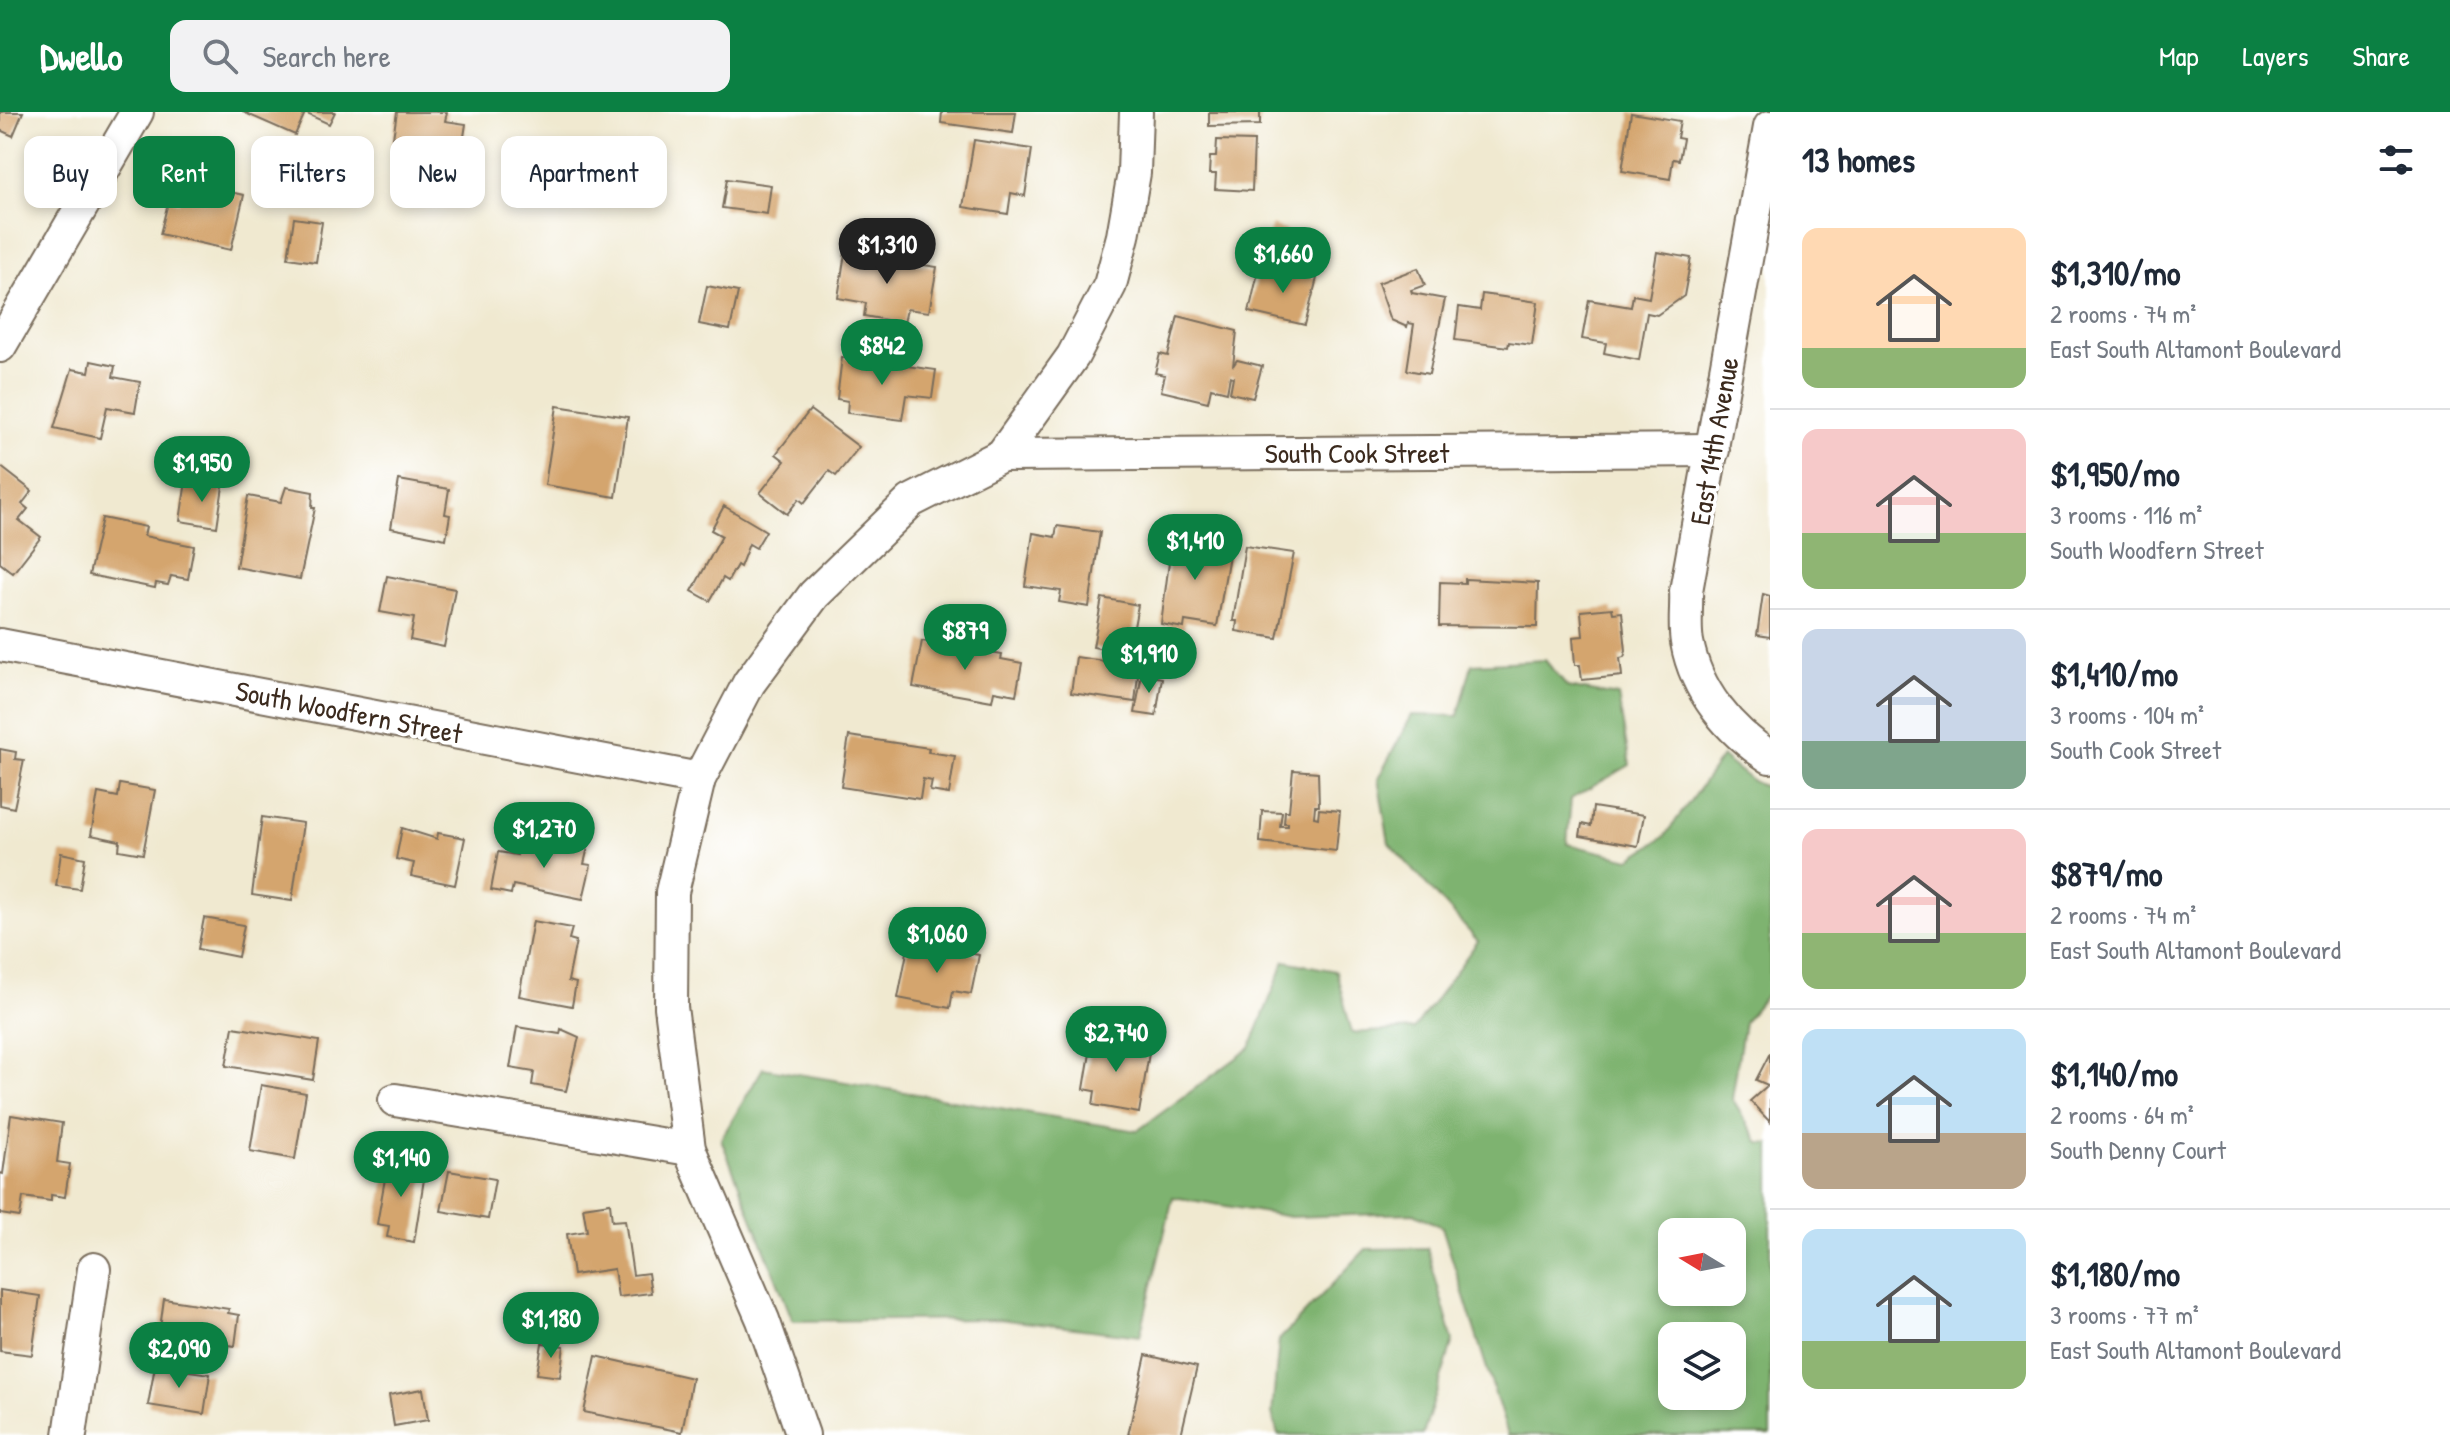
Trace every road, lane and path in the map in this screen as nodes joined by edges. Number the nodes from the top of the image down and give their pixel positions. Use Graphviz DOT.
graph roads {
  1 [pos="137,112"];
  2 [pos="1136,112"];
  3 [pos="1770,127"];
  4 [pos="3,338"];
  5 [pos="1713,450"];
  6 [pos="1002,455"];
  7 [pos="0,645"];
  8 [pos="1757,748"];
  9 [pos="699,779"];
  10 [pos="395,1100"];
  11 [pos="689,1149"];
  12 [pos="94,1269"];
  13 [pos="70,1435"];
  14 [pos="803,1435"];
  1 -- 4 [label="street"];
  2 -- 6 [label="street"];
  3 -- 5 [label="street, East 14th Avenue"];
  5 -- 6 [label="street, South Cook Street"];
  5 -- 8 [label="street, East 14th Avenue"];
  6 -- 9 [label="street"];
  7 -- 9 [label="street, South Woodfern Street"];
  9 -- 11 [label="street"];
  10 -- 11 [label="street"];
  11 -- 14 [label="street"];
  12 -- 13 [label="street"];
}
